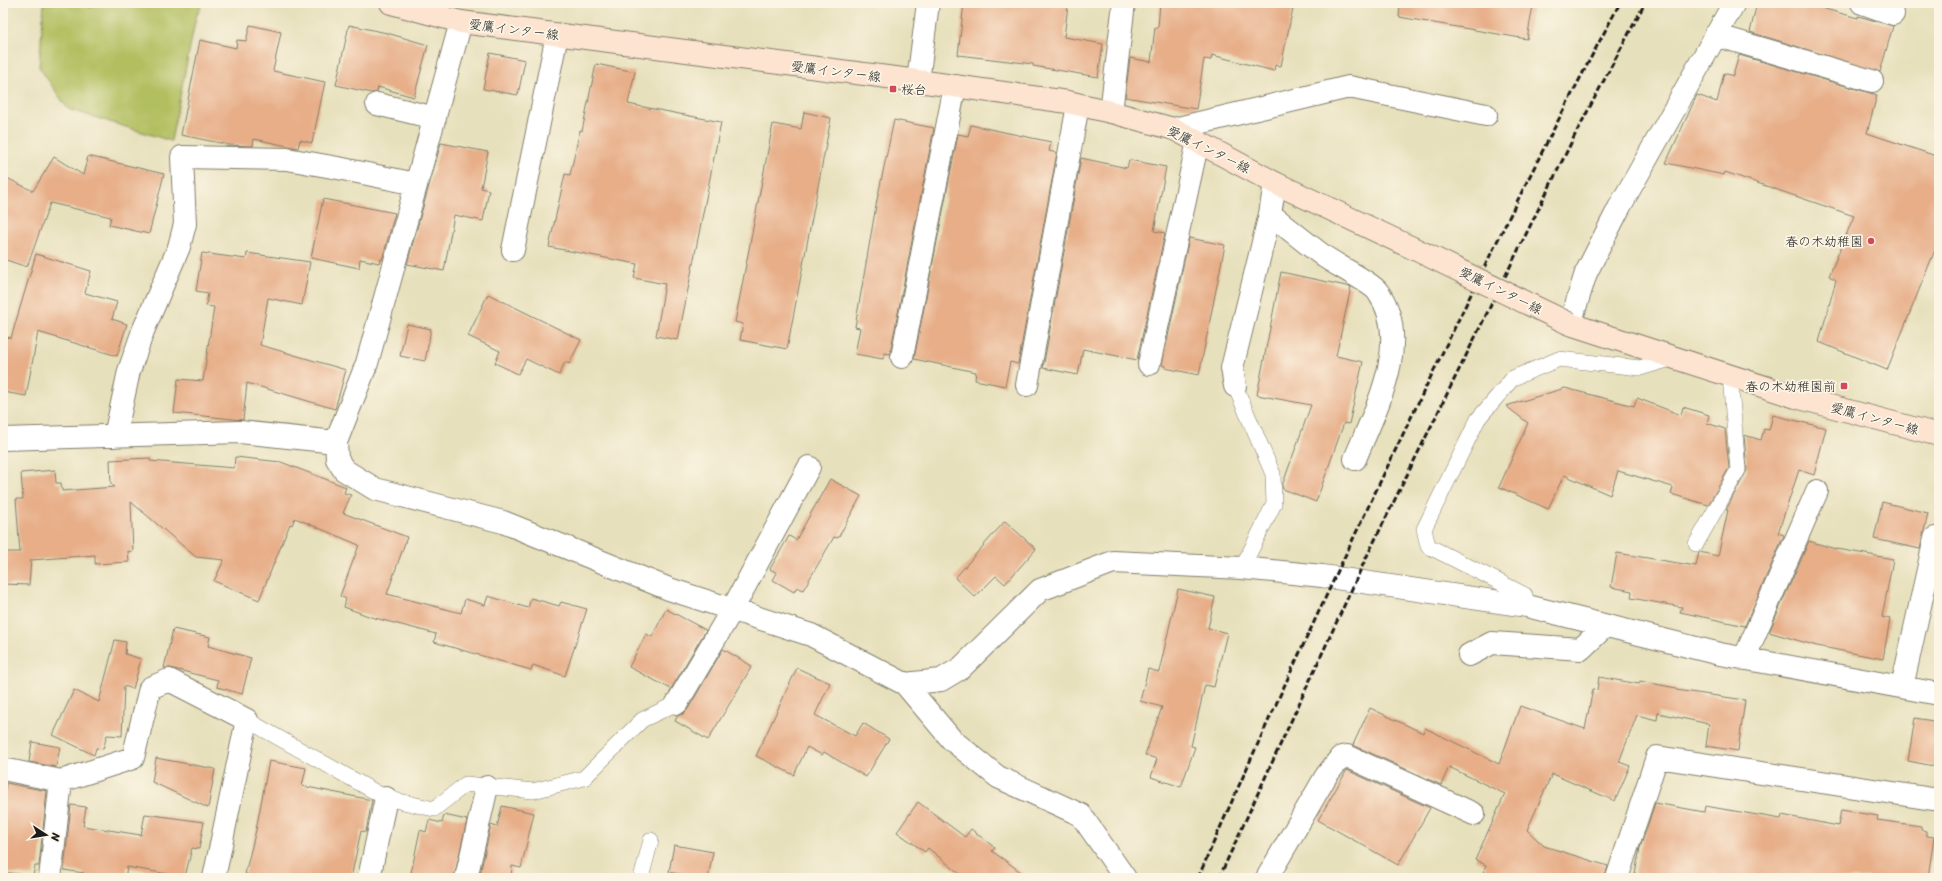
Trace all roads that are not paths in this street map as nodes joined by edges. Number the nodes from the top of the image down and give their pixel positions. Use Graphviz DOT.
graph roads {
  1 [pos="391,3"];
  2 [pos="928,3"];
  3 [pos="1124,3"];
  4 [pos="1734,3"];
  5 [pos="1862,3"];
  6 [pos="1893,14"];
  7 [pos="461,22"];
  8 [pos="557,35"];
  9 [pos="1715,35"];
  10 [pos="918,81"];
  11 [pos="1872,81"];
  12 [pos="955,86"];
  13 [pos="377,104"];
  14 [pos="1078,105"];
  15 [pos="1111,112"];
  16 [pos="1486,115"];
  17 [pos="435,118"];
  18 [pos="1174,129"];
  19 [pos="1198,141"];
  20 [pos="1275,183"];
  21 [pos="416,184"];
  22 [pos="1270,214"];
  23 [pos="513,250"];
  24 [pos="1570,324"];
  25 [pos="902,357"];
  26 [pos="1674,358"];
  27 [pos="1149,364"];
  28 [pos="1730,376"];
  29 [pos="1028,385"];
  30 [pos="1235,386"];
  31 [pos="1939,435"];
  32 [pos="115,436"];
  33 [pos="3,439"];
  34 [pos="336,442"];
  35 [pos="1355,458"];
  36 [pos="809,467"];
  37 [pos="1817,491"];
  38 [pos="1935,538"];
  39 [pos="1696,544"];
  40 [pos="1242,568"];
  41 [pos="1527,606"];
  42 [pos="732,610"];
  43 [pos="1606,626"];
  44 [pos="1469,655"];
  45 [pos="1744,659"];
  46 [pos="905,684"];
  47 [pos="1902,687"];
  48 [pos="1939,694"];
  49 [pos="677,703"];
  50 [pos="247,720"];
  51 [pos="3,769"];
  52 [pos="60,781"];
  53 [pos="488,787"];
  54 [pos="386,798"];
  55 [pos="1939,800"];
  56 [pos="1474,814"];
  57 [pos="651,840"];
  58 [pos="50,878"];
  59 [pos="214,878"];
  60 [pos="369,878"];
  61 [pos="466,878"];
  62 [pos="641,878"];
  63 [pos="1125,878"];
  64 [pos="1267,878"];
  65 [pos="1617,878"];
  1 -- 7 [label="main road, 愛鷹インター線"];
  2 -- 10 [label="street"];
  3 -- 15 [label="street"];
  4 -- 9 [label="street"];
  5 -- 6 [label="street"];
  7 -- 8 [label="main road, 愛鷹インター線"];
  7 -- 17 [label="street"];
  8 -- 10 [label="main road, 愛鷹インター線"];
  8 -- 23 [label="street"];
  9 -- 11 [label="street"];
  9 -- 24 [label="street"];
  10 -- 12 [label="main road, 愛鷹インター線"];
  12 -- 14 [label="main road, 愛鷹インター線"];
  12 -- 25 [label="street"];
  13 -- 17 [label="street"];
  14 -- 15 [label="main road, 愛鷹インター線"];
  14 -- 29 [label="street"];
  15 -- 18 [label="main road, 愛鷹インター線"];
  16 -- 18 [label="street"];
  17 -- 21 [label="street"];
  18 -- 19 [label="main road, 愛鷹インター線"];
  19 -- 20 [label="main road, 愛鷹インター線"];
  19 -- 27 [label="street"];
  20 -- 22 [label="street"];
  20 -- 24 [label="main road, 愛鷹インター線, bridge"];
  21 -- 32 [label="street"];
  21 -- 34 [label="street"];
  22 -- 30 [label="street"];
  22 -- 35 [label="street"];
  24 -- 26 [label="main road, 愛鷹インター線"];
  26 -- 28 [label="main road, 愛鷹インター線"];
  26 -- 41 [label="lane"];
  28 -- 31 [label="main road, 愛鷹インター線"];
  28 -- 39 [label="lane"];
  30 -- 40 [label="lane"];
  32 -- 33 [label="street"];
  32 -- 34 [label="street"];
  34 -- 42 [label="street"];
  36 -- 42 [label="street"];
  37 -- 45 [label="street"];
  38 -- 47 [label="street"];
  40 -- 41 [label="street"];
  40 -- 46 [label="street"];
  41 -- 43 [label="street"];
  42 -- 46 [label="street"];
  42 -- 49 [label="street"];
  43 -- 44 [label="street"];
  43 -- 45 [label="street"];
  45 -- 47 [label="street"];
  46 -- 63 [label="street"];
  47 -- 48 [label="street"];
  49 -- 53 [label="lane"];
  50 -- 52 [label="street"];
  50 -- 54 [label="lane"];
  50 -- 59 [label="street"];
  51 -- 52 [label="street"];
  52 -- 58 [label="street"];
  53 -- 54 [label="lane"];
  53 -- 61 [label="street"];
  54 -- 60 [label="street"];
  55 -- 65 [label="street"];
  56 -- 64 [label="street"];
  57 -- 62 [label="lane"];
}
